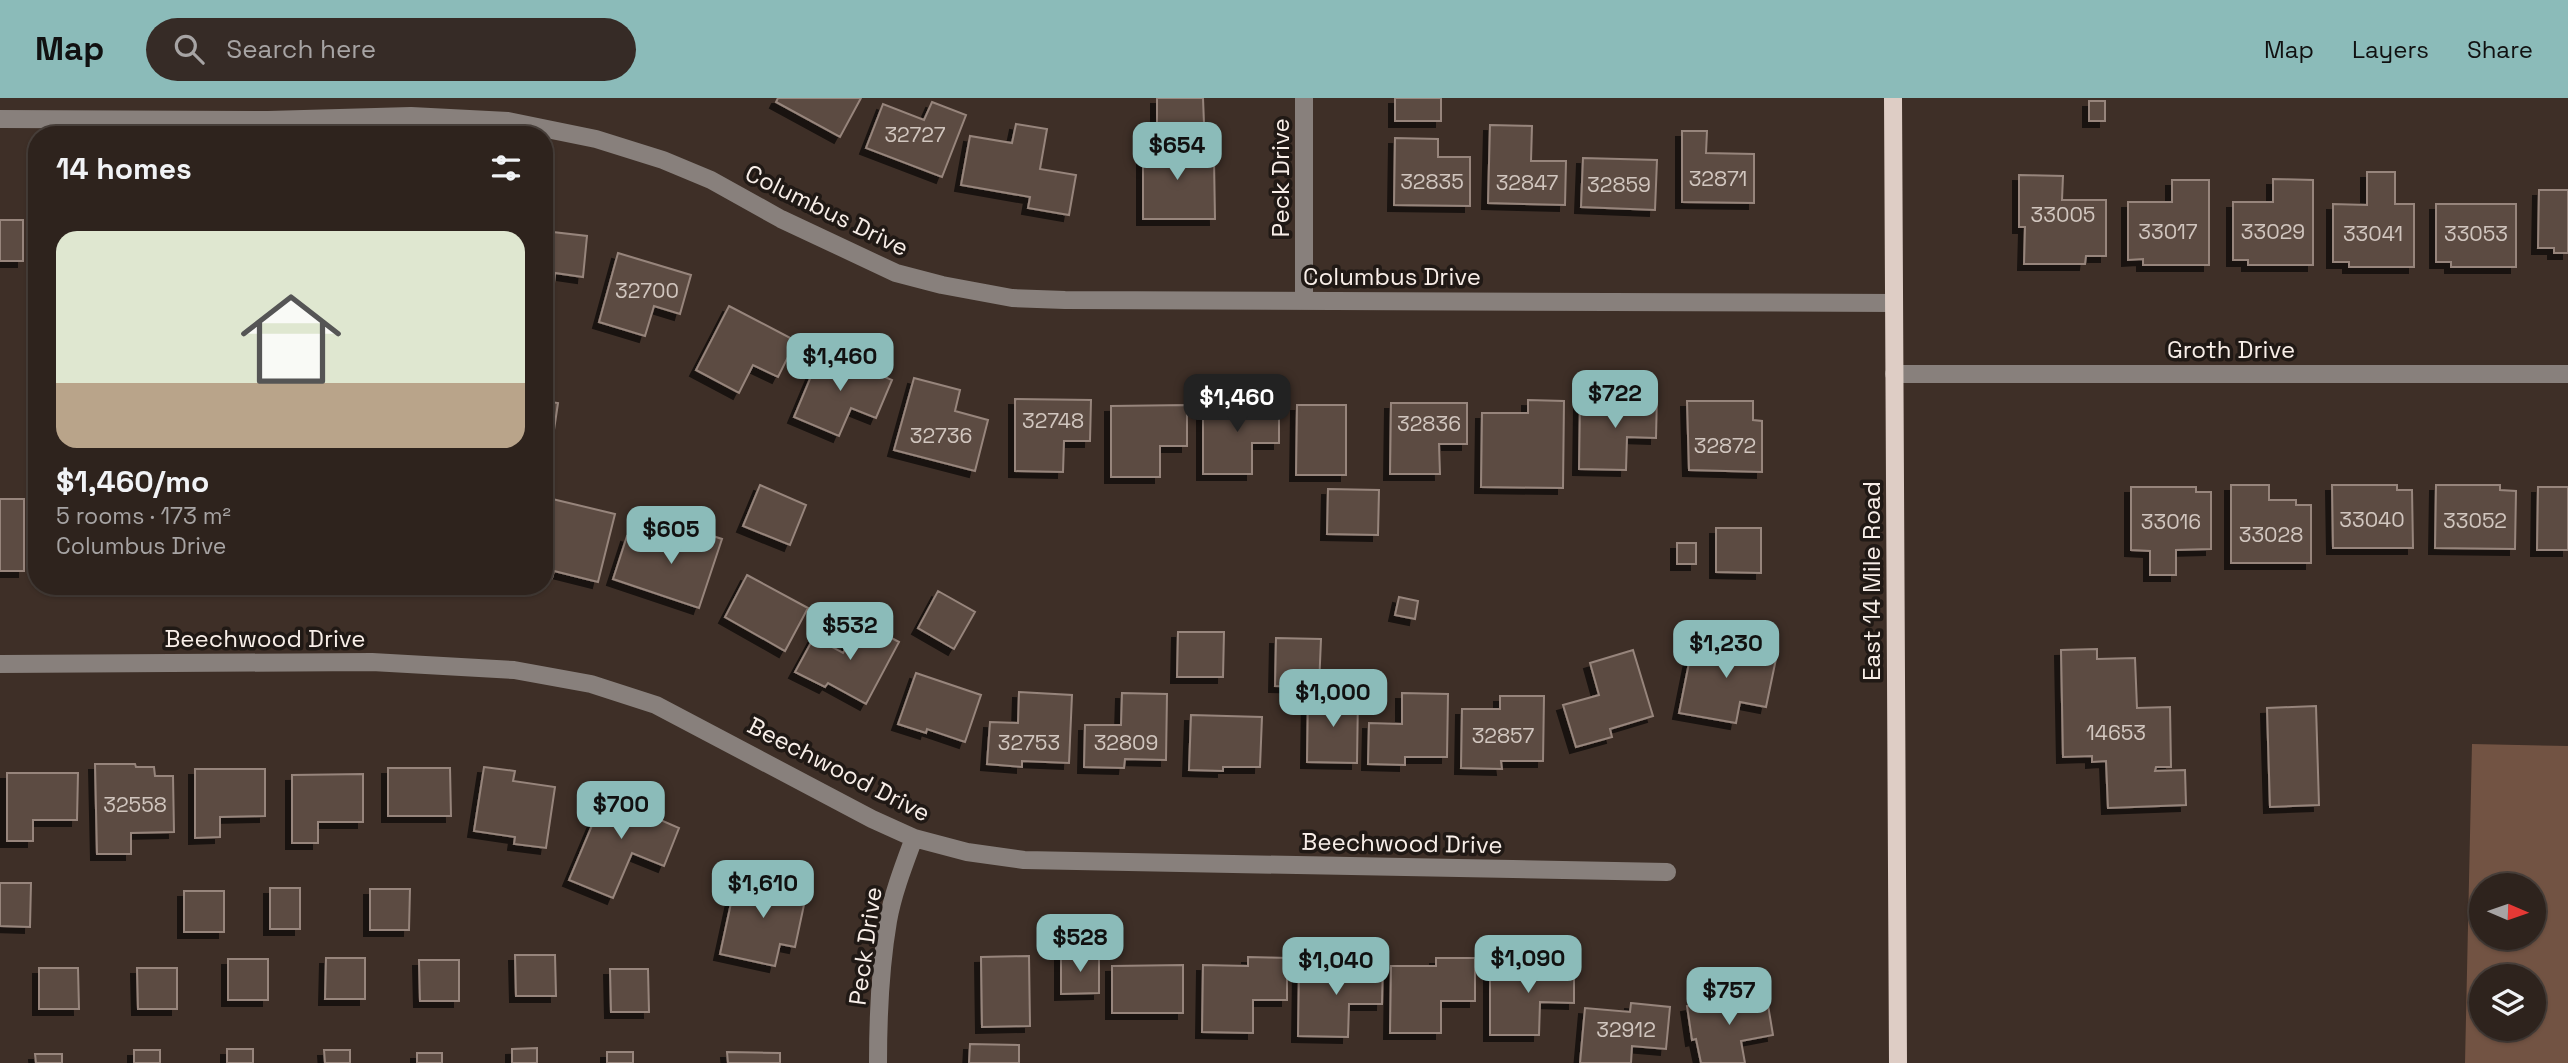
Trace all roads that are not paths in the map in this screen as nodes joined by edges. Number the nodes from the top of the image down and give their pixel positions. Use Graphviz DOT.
graph roads {
  1 [pos="1304,98"];
  2 [pos="1893,98"];
  3 [pos="0,118"];
  4 [pos="532,126"];
  5 [pos="553,130"];
  6 [pos="1304,300"];
  7 [pos="1894,303"];
  8 [pos="1894,374"];
  9 [pos="2568,374"];
  10 [pos="0,664"];
  11 [pos="914,838"];
  12 [pos="1667,872"];
  13 [pos="878,1063"];
  14 [pos="1898,1063"];
  1 -- 6 [label="street, Peck Drive"];
  2 -- 7 [label="main road, East 14 Mile Road"];
  3 -- 4 [label="street, Columbus Drive"];
  5 -- 6 [label="street, Columbus Drive"];
  6 -- 7 [label="street, Columbus Drive"];
  7 -- 8 [label="main road, East 14 Mile Road"];
  8 -- 9 [label="street, Groth Drive"];
  8 -- 14 [label="main road, East 14 Mile Road"];
  10 -- 11 [label="street, Beechwood Drive"];
  11 -- 12 [label="street, Beechwood Drive"];
  11 -- 13 [label="street, Peck Drive"];
}
